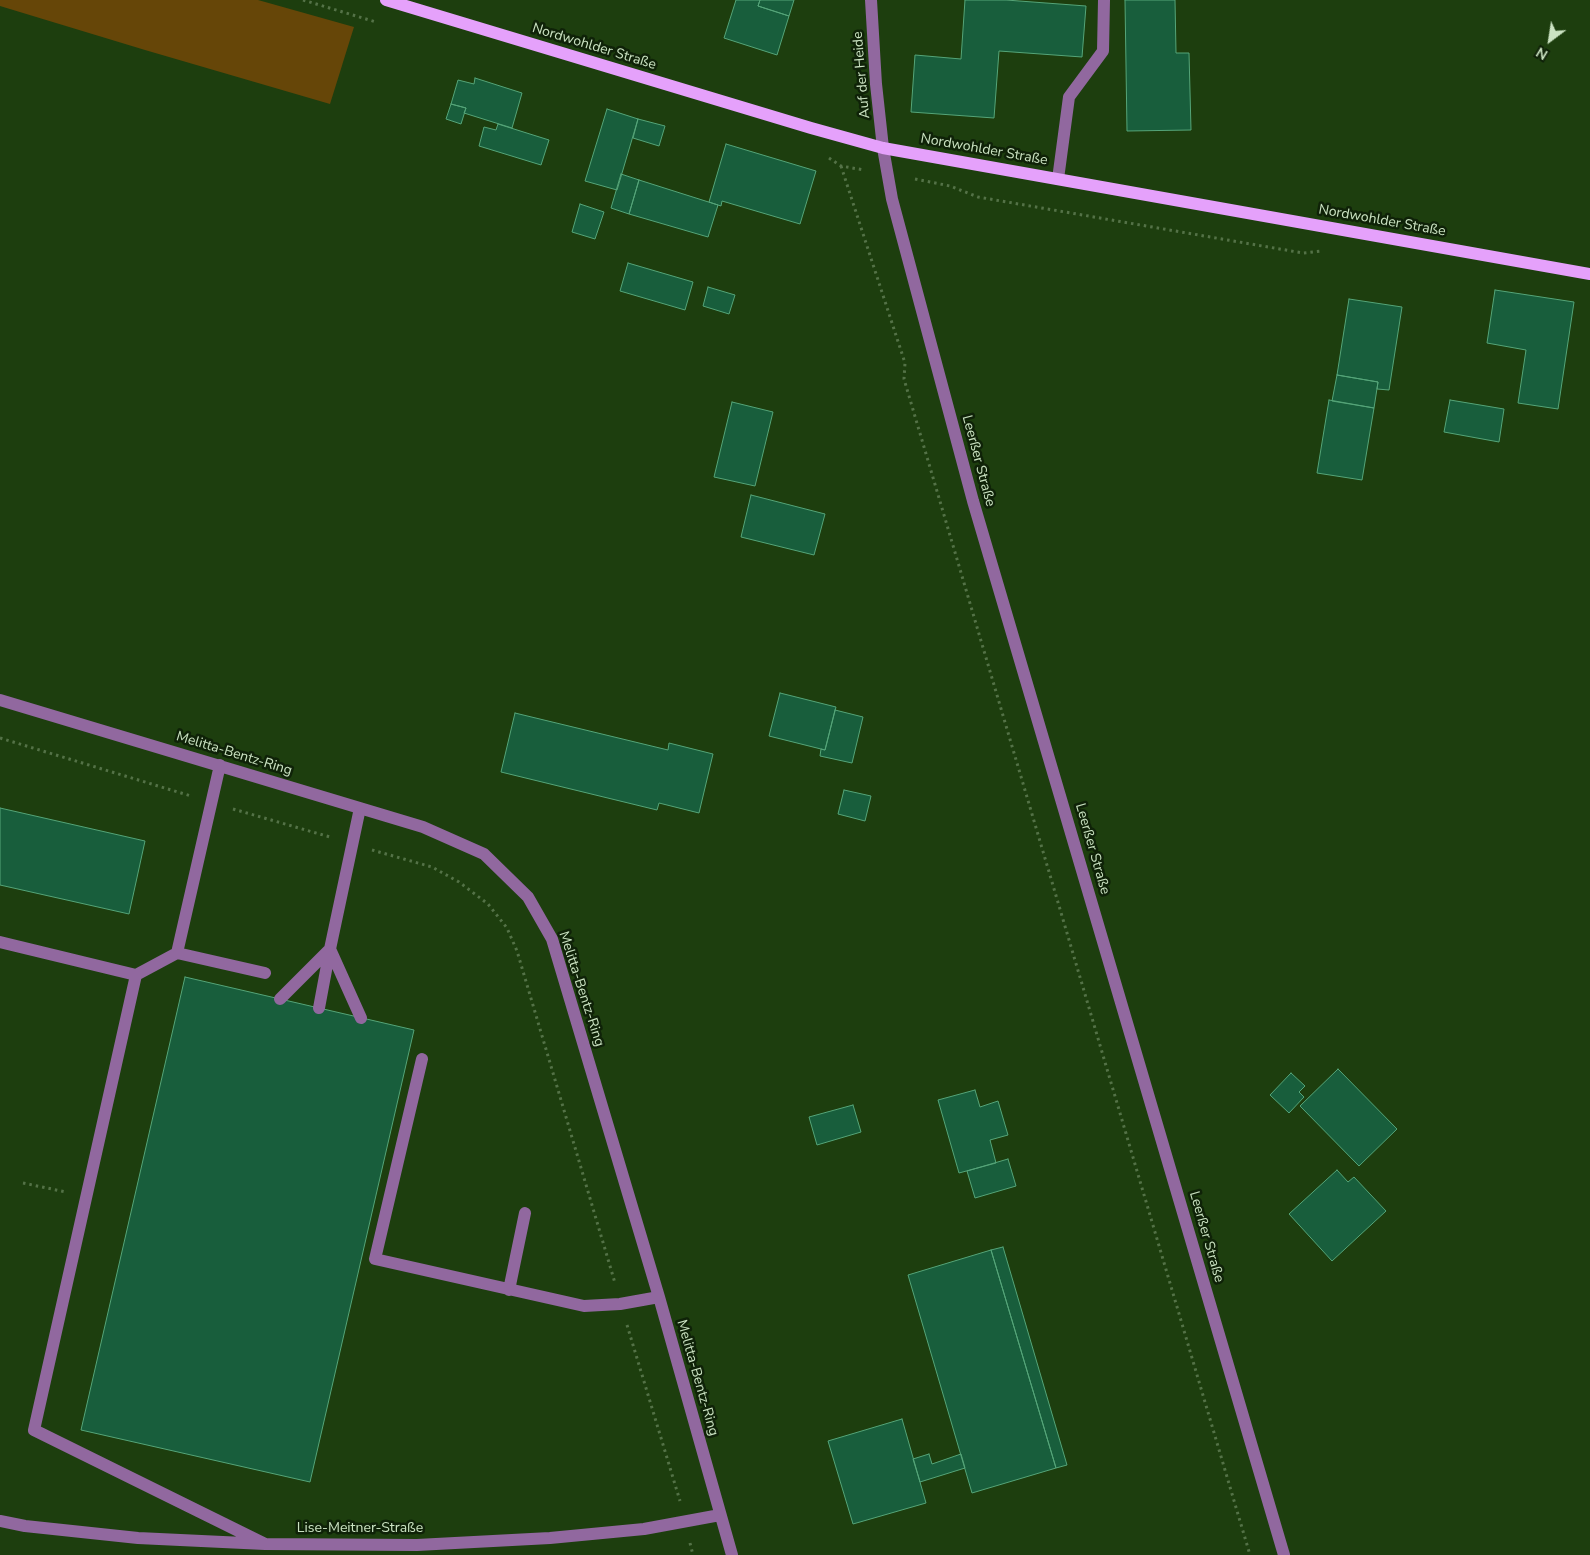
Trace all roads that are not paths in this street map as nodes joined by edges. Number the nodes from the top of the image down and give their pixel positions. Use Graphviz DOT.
graph roads {
  1 [pos="386,0"];
  2 [pos="871,0"];
  3 [pos="1104,0"];
  4 [pos="883,148"];
  5 [pos="1058,179"];
  6 [pos="1590,274"];
  7 [pos="0,700"];
  8 [pos="220,765"];
  9 [pos="360,808"];
  10 [pos="0,942"];
  11 [pos="330,948"];
  12 [pos="177,953"];
  13 [pos="266,973"];
  14 [pos="136,975"];
  15 [pos="280,999"];
  16 [pos="319,1008"];
  17 [pos="361,1018"];
  18 [pos="422,1059"];
  19 [pos="525,1213"];
  20 [pos="509,1290"];
  21 [pos="659,1297"];
  22 [pos="720,1515"];
  23 [pos="0,1521"];
  24 [pos="265,1544"];
  25 [pos="732,1555"];
  26 [pos="1284,1555"];
  1 -- 4 [label="main road, Nordwohlder Straße"];
  2 -- 4 [label="street, Auf der Heide"];
  3 -- 5 [label="street"];
  4 -- 5 [label="main road, Nordwohlder Straße"];
  4 -- 26 [label="street, Leerßer Straße"];
  5 -- 6 [label="main road, Nordwohlder Straße"];
  7 -- 8 [label="street, Melitta-Bentz-Ring"];
  8 -- 9 [label="street, Melitta-Bentz-Ring"];
  8 -- 12 [label="street"];
  9 -- 11 [label="street"];
  9 -- 21 [label="street, Melitta-Bentz-Ring"];
  10 -- 14 [label="street"];
  11 -- 15 [label="street"];
  11 -- 16 [label="street"];
  11 -- 17 [label="street"];
  12 -- 13 [label="street"];
  12 -- 14 [label="street"];
  14 -- 24 [label="street"];
  18 -- 20 [label="street"];
  19 -- 20 [label="street"];
  20 -- 21 [label="street"];
  21 -- 22 [label="street, Melitta-Bentz-Ring"];
  22 -- 24 [label="street, Lise-Meitner-Straße"];
  22 -- 25 [label="street, Melitta-Bentz-Ring"];
  23 -- 24 [label="street, Lise-Meitner-Straße"];
}
